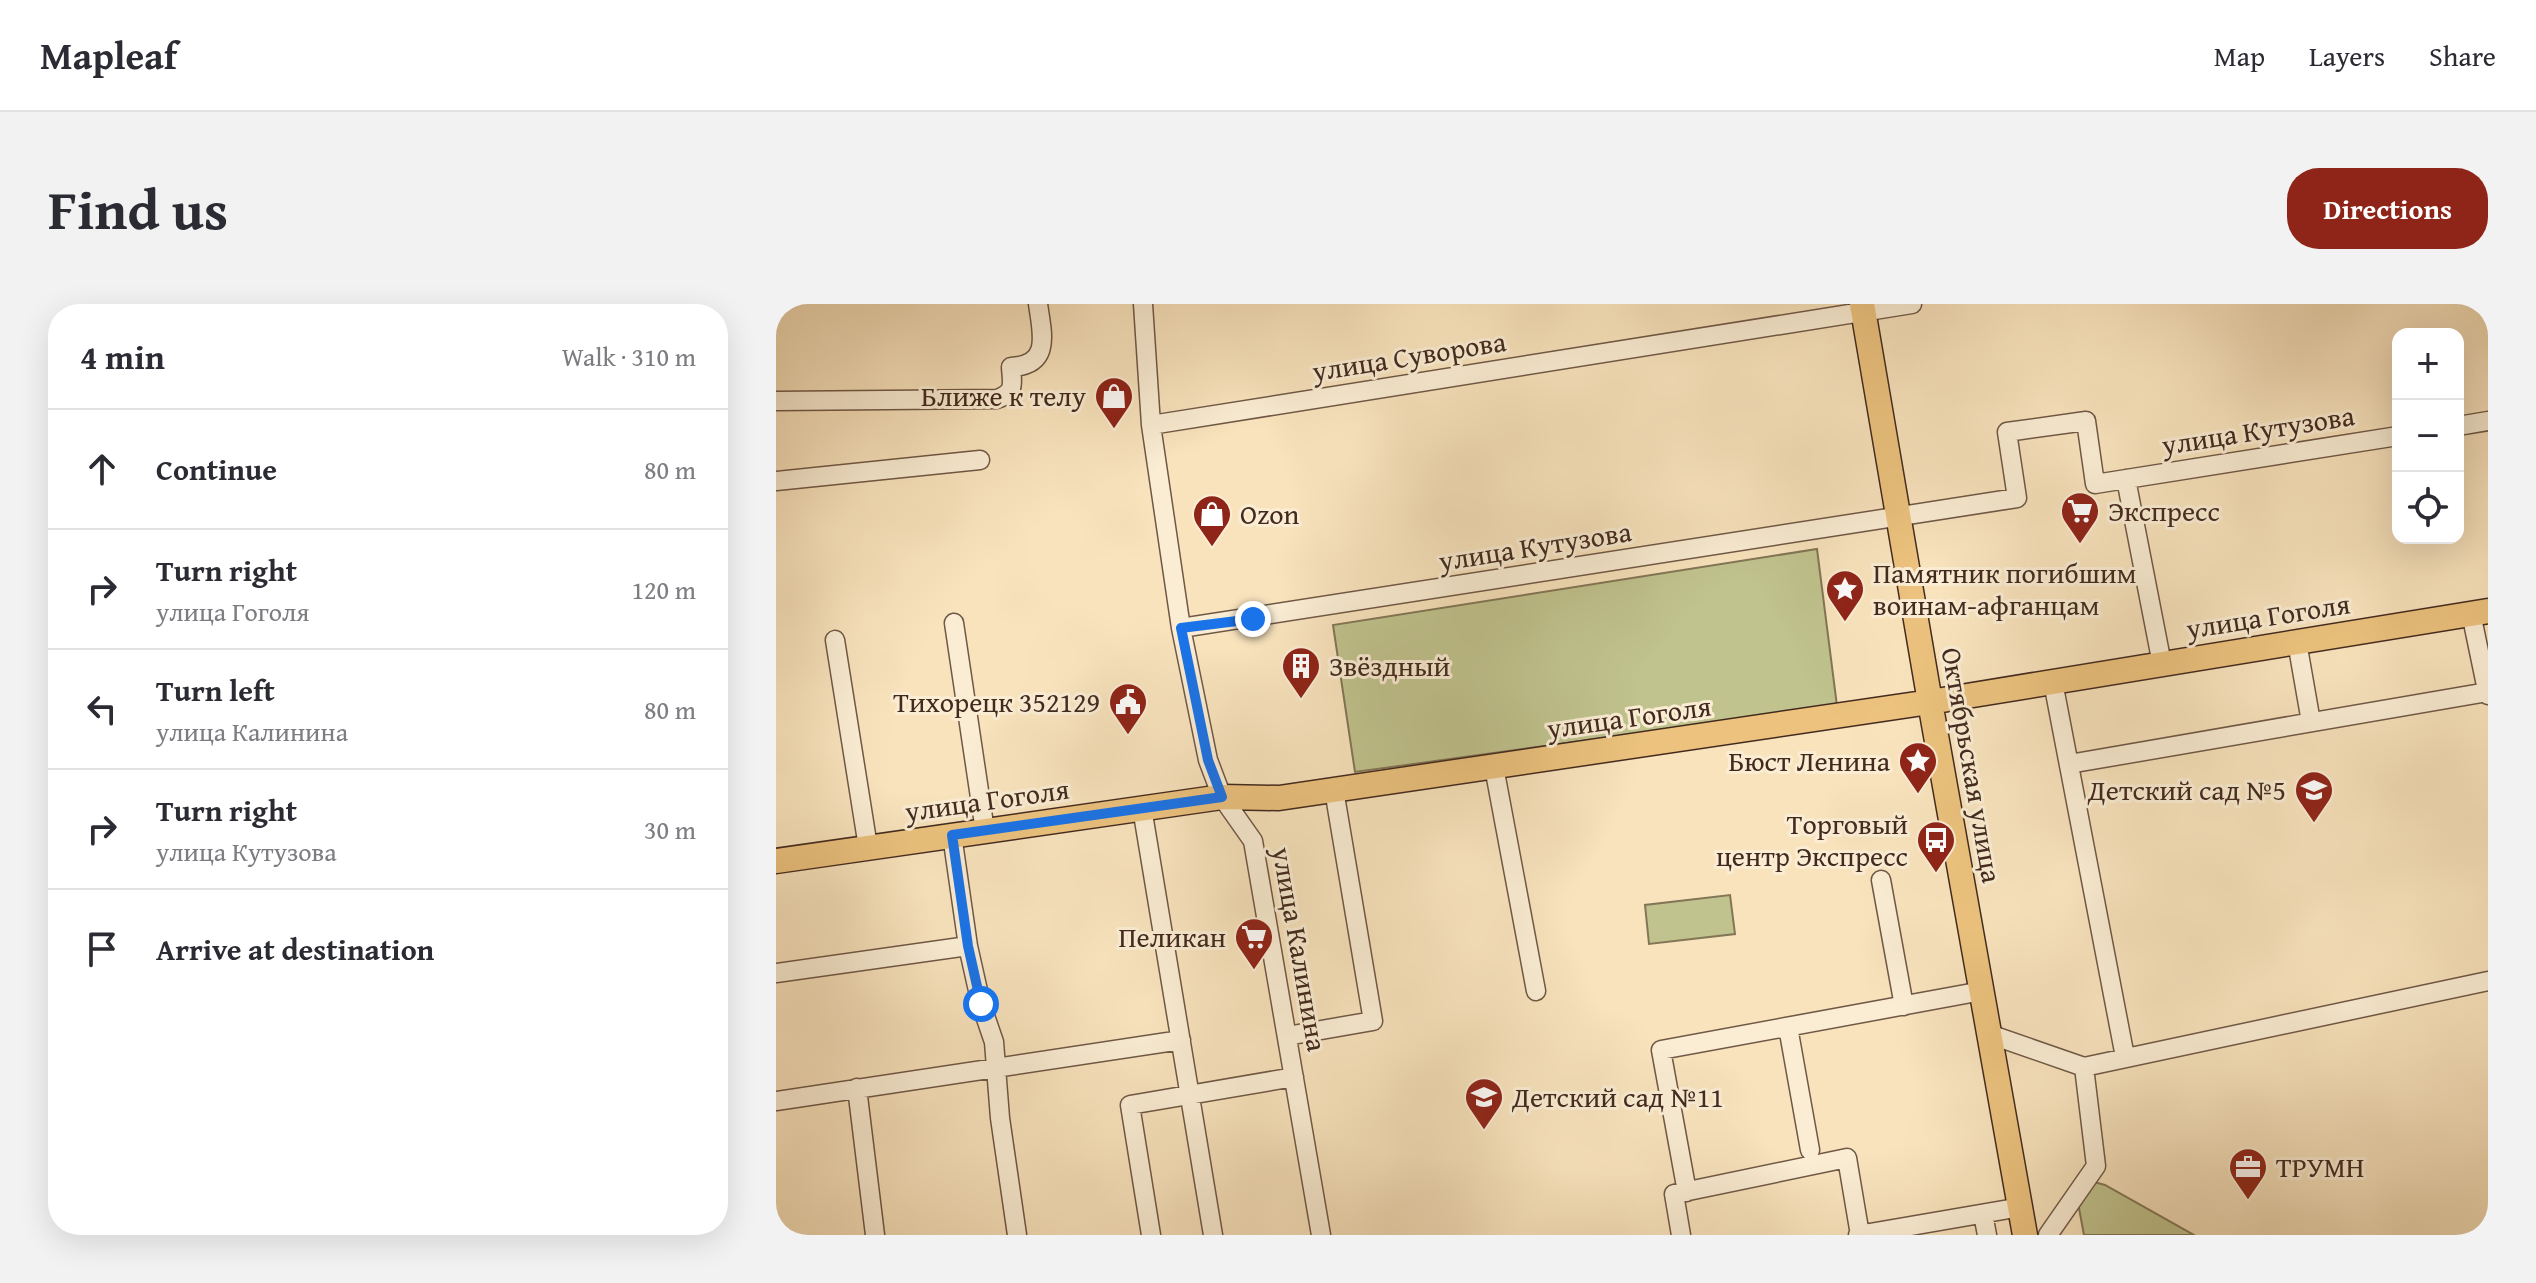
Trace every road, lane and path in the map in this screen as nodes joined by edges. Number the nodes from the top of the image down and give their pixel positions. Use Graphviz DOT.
graph roads {
  1 [pos="1038,304"];
  2 [pos="1143,304"];
  3 [pos="1912,304"];
  4 [pos="1863,308"];
  5 [pos="776,401"];
  6 [pos="2488,421"];
  7 [pos="1151,425"];
  8 [pos="2464,425"];
  9 [pos="2392,437"];
  10 [pos="980,460"];
  11 [pos="2126,479"];
  12 [pos="776,481"];
  13 [pos="1898,516"];
  14 [pos="2480,612"];
  15 [pos="954,623"];
  16 [pos="1181,628"];
  17 [pos="835,640"];
  18 [pos="2297,642"];
  19 [pos="2162,664"];
  20 [pos="2053,682"];
  21 [pos="2488,694"];
  22 [pos="1930,702"];
  23 [pos="2311,722"];
  24 [pos="2069,764"];
  25 [pos="1494,767"];
  26 [pos="1334,790"];
  27 [pos="1222,797"];
  28 [pos="1142,808"];
  29 [pos="985,831"];
  30 [pos="952,835"];
  31 [pos="868,847"];
  32 [pos="776,861"];
  33 [pos="1881,880"];
  34 [pos="968,946"];
  35 [pos="776,973"];
  36 [pos="2488,981"];
  37 [pos="1536,991"];
  38 [pos="1982,991"];
  39 [pos="1904,1006"];
  40 [pos="1788,1027"];
  41 [pos="1989,1034"];
  42 [pos="1287,1036"];
  43 [pos="1181,1040"];
  44 [pos="2125,1057"];
  45 [pos="2084,1067"];
  46 [pos="998,1068"];
  47 [pos="1294,1077"];
  48 [pos="857,1088"];
  49 [pos="1190,1095"];
  50 [pos="776,1101"];
  51 [pos="1810,1150"];
  52 [pos="1687,1192"];
  53 [pos="2021,1207"];
  54 [pos="1983,1214"];
  55 [pos="875,1235"];
  56 [pos="1017,1235"];
  57 [pos="1151,1235"];
  58 [pos="1213,1235"];
  59 [pos="1321,1235"];
  60 [pos="1681,1235"];
  61 [pos="1859,1235"];
  62 [pos="1987,1235"];
  63 [pos="2025,1235"];
  64 [pos="2048,1235"];
  1 -- 5 [label="street"];
  2 -- 7 [label="street, улица Калинина"];
  3 -- 4 [label="street, улица Суворова"];
  4 -- 7 [label="street, улица Суворова"];
  4 -- 13 [label="main road, Октябрьская улица"];
  6 -- 8 [label="street"];
  7 -- 16 [label="street, улица Калинина"];
  9 -- 11 [label="street, улица Кутузова"];
  10 -- 12 [label="street"];
  11 -- 13 [label="street, улица Кутузова"];
  11 -- 19 [label="street"];
  13 -- 16 [label="street, улица Кутузова"];
  13 -- 22 [label="main road, Октябрьская улица"];
  14 -- 18 [label="main road, улица Гоголя"];
  14 -- 21 [label="street"];
  15 -- 29 [label="street"];
  16 -- 27 [label="street, улица Калинина"];
  17 -- 31 [label="street"];
  18 -- 19 [label="main road, улица Гоголя"];
  18 -- 23 [label="street"];
  19 -- 20 [label="main road, улица Гоголя"];
  20 -- 22 [label="main road, улица Гоголя"];
  20 -- 24 [label="street"];
  21 -- 23 [label="street"];
  22 -- 25 [label="main road, улица Гоголя"];
  22 -- 38 [label="main road, Октябрьская улица"];
  23 -- 24 [label="street"];
  24 -- 44 [label="street"];
  25 -- 26 [label="main road, улица Гоголя"];
  25 -- 37 [label="street"];
  26 -- 27 [label="main road, улица Гоголя"];
  26 -- 42 [label="street"];
  27 -- 28 [label="main road, улица Гоголя"];
  27 -- 42 [label="street, улица Калинина"];
  28 -- 29 [label="main road, улица Гоголя"];
  28 -- 43 [label="street"];
  29 -- 30 [label="main road, улица Гоголя"];
  30 -- 31 [label="main road, улица Гоголя"];
  30 -- 34 [label="street"];
  31 -- 32 [label="main road, улица Гоголя"];
  33 -- 39 [label="street"];
  34 -- 35 [label="street"];
  34 -- 46 [label="street"];
  36 -- 44 [label="street"];
  38 -- 39 [label="street"];
  38 -- 41 [label="main road, Октябрьская улица"];
  39 -- 40 [label="street"];
  40 -- 51 [label="street"];
  40 -- 52 [label="street"];
  41 -- 45 [label="street"];
  41 -- 53 [label="main road, Октябрьская улица"];
  42 -- 47 [label="street, улица Калинина"];
  43 -- 46 [label="street"];
  43 -- 49 [label="street"];
  44 -- 45 [label="street"];
  45 -- 64 [label="street"];
  46 -- 48 [label="street"];
  46 -- 56 [label="street"];
  47 -- 49 [label="street"];
  47 -- 59 [label="street, улица Калинина"];
  48 -- 50 [label="street"];
  48 -- 55 [label="street"];
  49 -- 57 [label="street"];
  49 -- 58 [label="street"];
  52 -- 60 [label="street"];
  52 -- 61 [label="street"];
  53 -- 54 [label="street"];
  53 -- 63 [label="main road, Октябрьская улица"];
  54 -- 61 [label="street"];
  54 -- 62 [label="street"];
}
